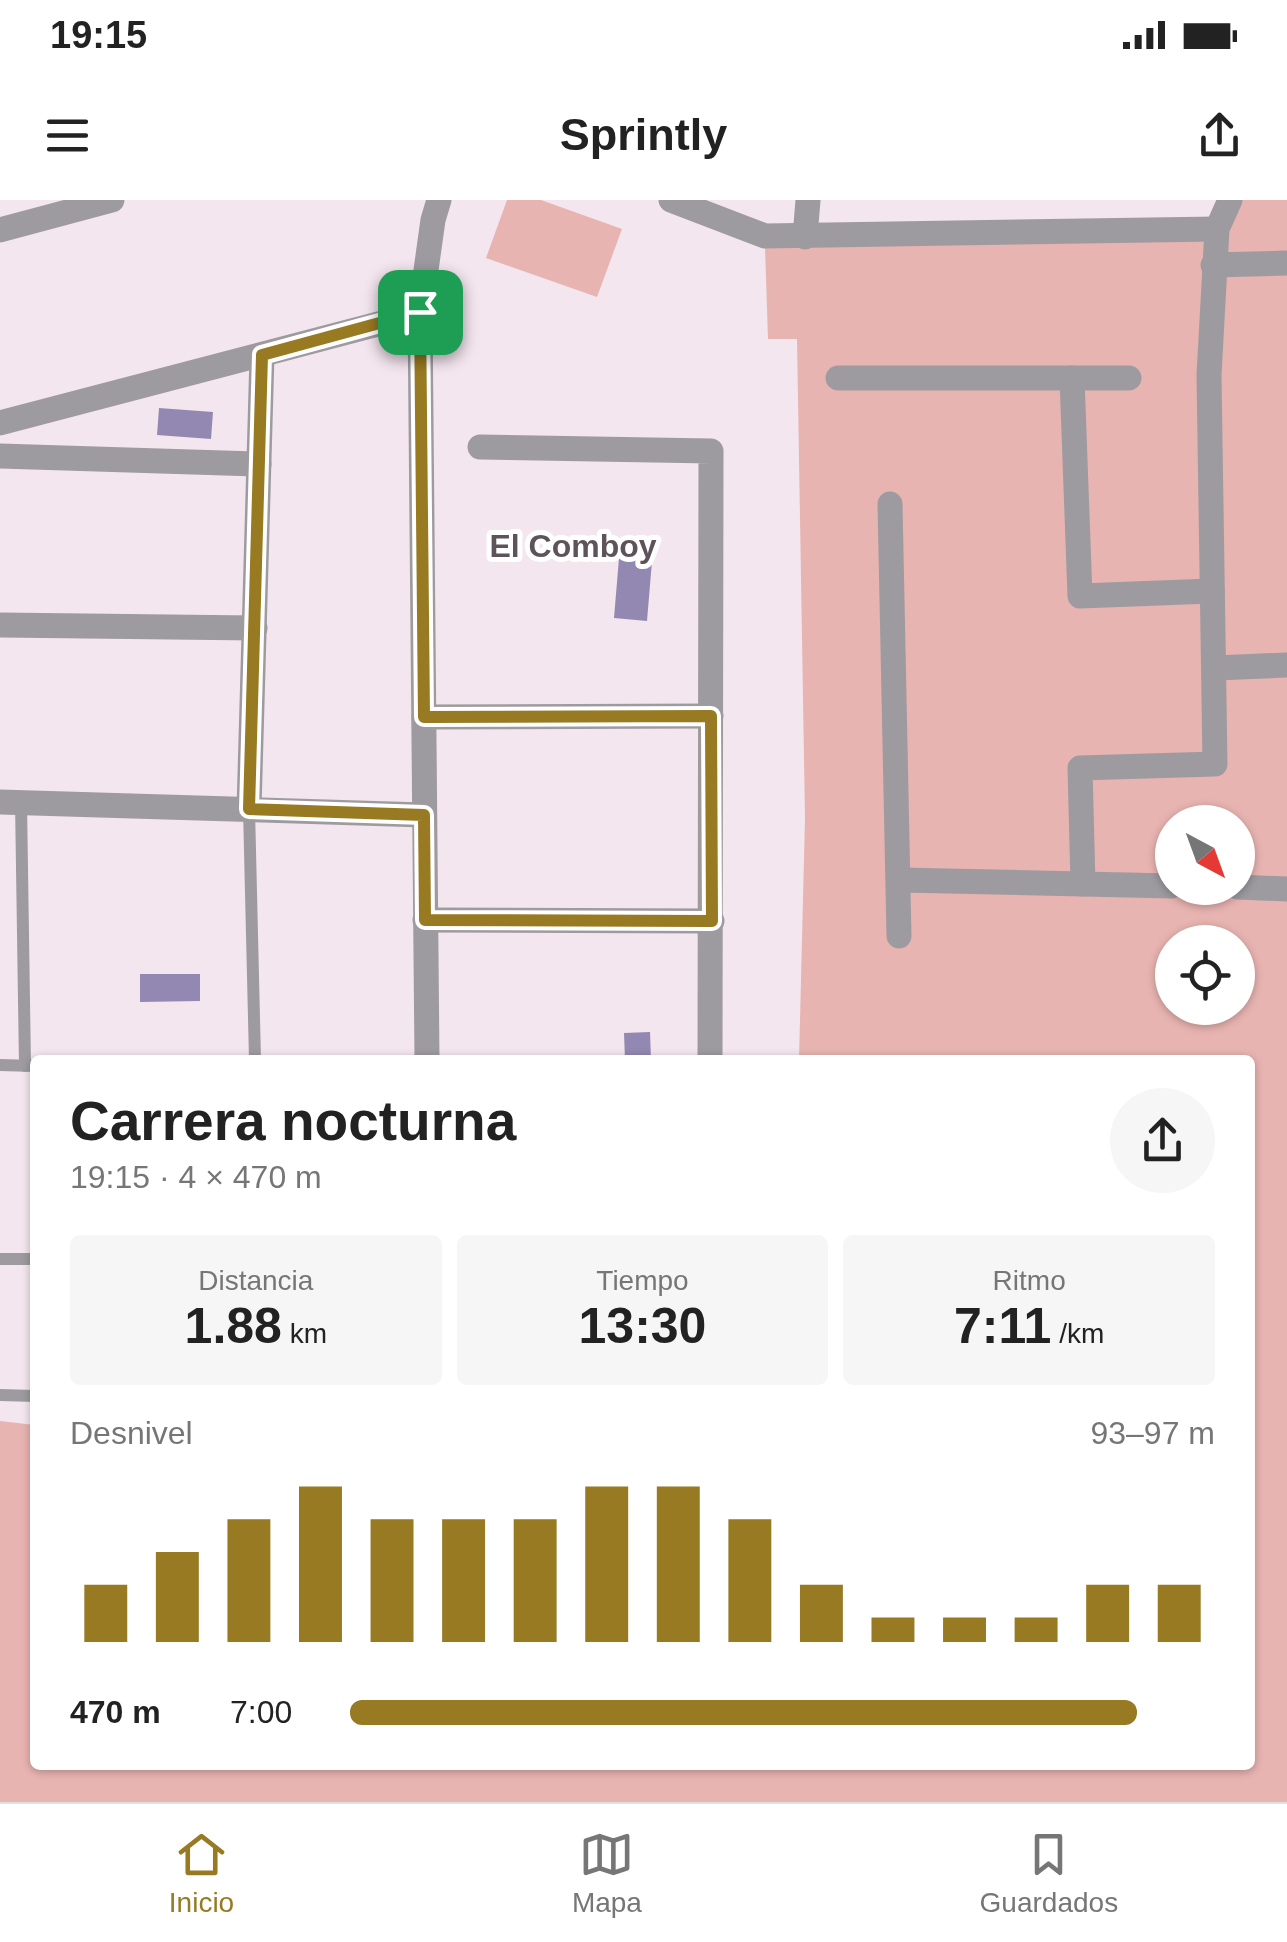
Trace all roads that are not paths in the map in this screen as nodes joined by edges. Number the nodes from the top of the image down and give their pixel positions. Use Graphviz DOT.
graph roads {
  1 [pos="112,200"];
  2 [pos="439,200"];
  3 [pos="670,200"];
  4 [pos="808,200"];
  5 [pos="1230,200"];
  6 [pos="1217,228"];
  7 [pos="0,230"];
  8 [pos="806,237"];
  9 [pos="1287,263"];
  10 [pos="1214,265"];
  11 [pos="420,312"];
  12 [pos="262,355"];
  13 [pos="838,378"];
  14 [pos="1072,378"];
  15 [pos="1128,378"];
  16 [pos="0,423"];
  17 [pos="480,447"];
  18 [pos="0,456"];
  19 [pos="259,464"];
  20 [pos="890,504"];
  21 [pos="1212,591"];
  22 [pos="0,625"];
  23 [pos="254,628"];
  24 [pos="1287,665"];
  25 [pos="1215,668"];
  26 [pos="711,716"];
  27 [pos="424,717"];
  28 [pos="11,802"];
  29 [pos="249,809"];
  30 [pos="424,815"];
  31 [pos="900,880"];
  32 [pos="1084,884"];
  33 [pos="1155,886"];
  34 [pos="1255,888"];
  35 [pos="1287,888"];
  36 [pos="425,920"];
  37 [pos="712,921"];
  38 [pos="899,936"];
  39 [pos="254,1055"];
  40 [pos="426,1055"];
  41 [pos="710,1055"];
  42 [pos="0,1065"];
  43 [pos="30,1066"];
  44 [pos="30,1259"];
  45 [pos="0,1260"];
  46 [pos="0,1395"];
  47 [pos="30,1396"];
  1 -- 7 [label="street"];
  2 -- 11 [label="street"];
  3 -- 8 [label="street"];
  4 -- 8 [label="street"];
  5 -- 6 [label="street"];
  6 -- 8 [label="street"];
  6 -- 10 [label="street"];
  9 -- 10 [label="street"];
  10 -- 21 [label="street"];
  11 -- 12 [label="street"];
  11 -- 27 [label="street"];
  12 -- 16 [label="street"];
  12 -- 19 [label="street"];
  13 -- 14 [label="street"];
  14 -- 15 [label="street"];
  14 -- 21 [label="street"];
  17 -- 26 [label="street"];
  18 -- 19 [label="street"];
  19 -- 23 [label="street"];
  20 -- 31 [label="street"];
  21 -- 25 [label="street"];
  22 -- 23 [label="street"];
  23 -- 29 [label="street"];
  24 -- 25 [label="street"];
  25 -- 32 [label="street"];
  26 -- 27 [label="street"];
  26 -- 37 [label="street"];
  27 -- 30 [label="street"];
  28 -- 29 [label="street"];
  28 -- 43 [label="lane"];
  29 -- 30 [label="street"];
  29 -- 39 [label="lane"];
  30 -- 36 [label="street"];
  31 -- 32 [label="street"];
  31 -- 38 [label="street"];
  32 -- 33 [label="street"];
  34 -- 35 [label="street"];
  36 -- 37 [label="street"];
  36 -- 40 [label="street"];
  37 -- 41 [label="street"];
  42 -- 43 [label="lane"];
  44 -- 45 [label="lane"];
  46 -- 47 [label="lane"];
}
